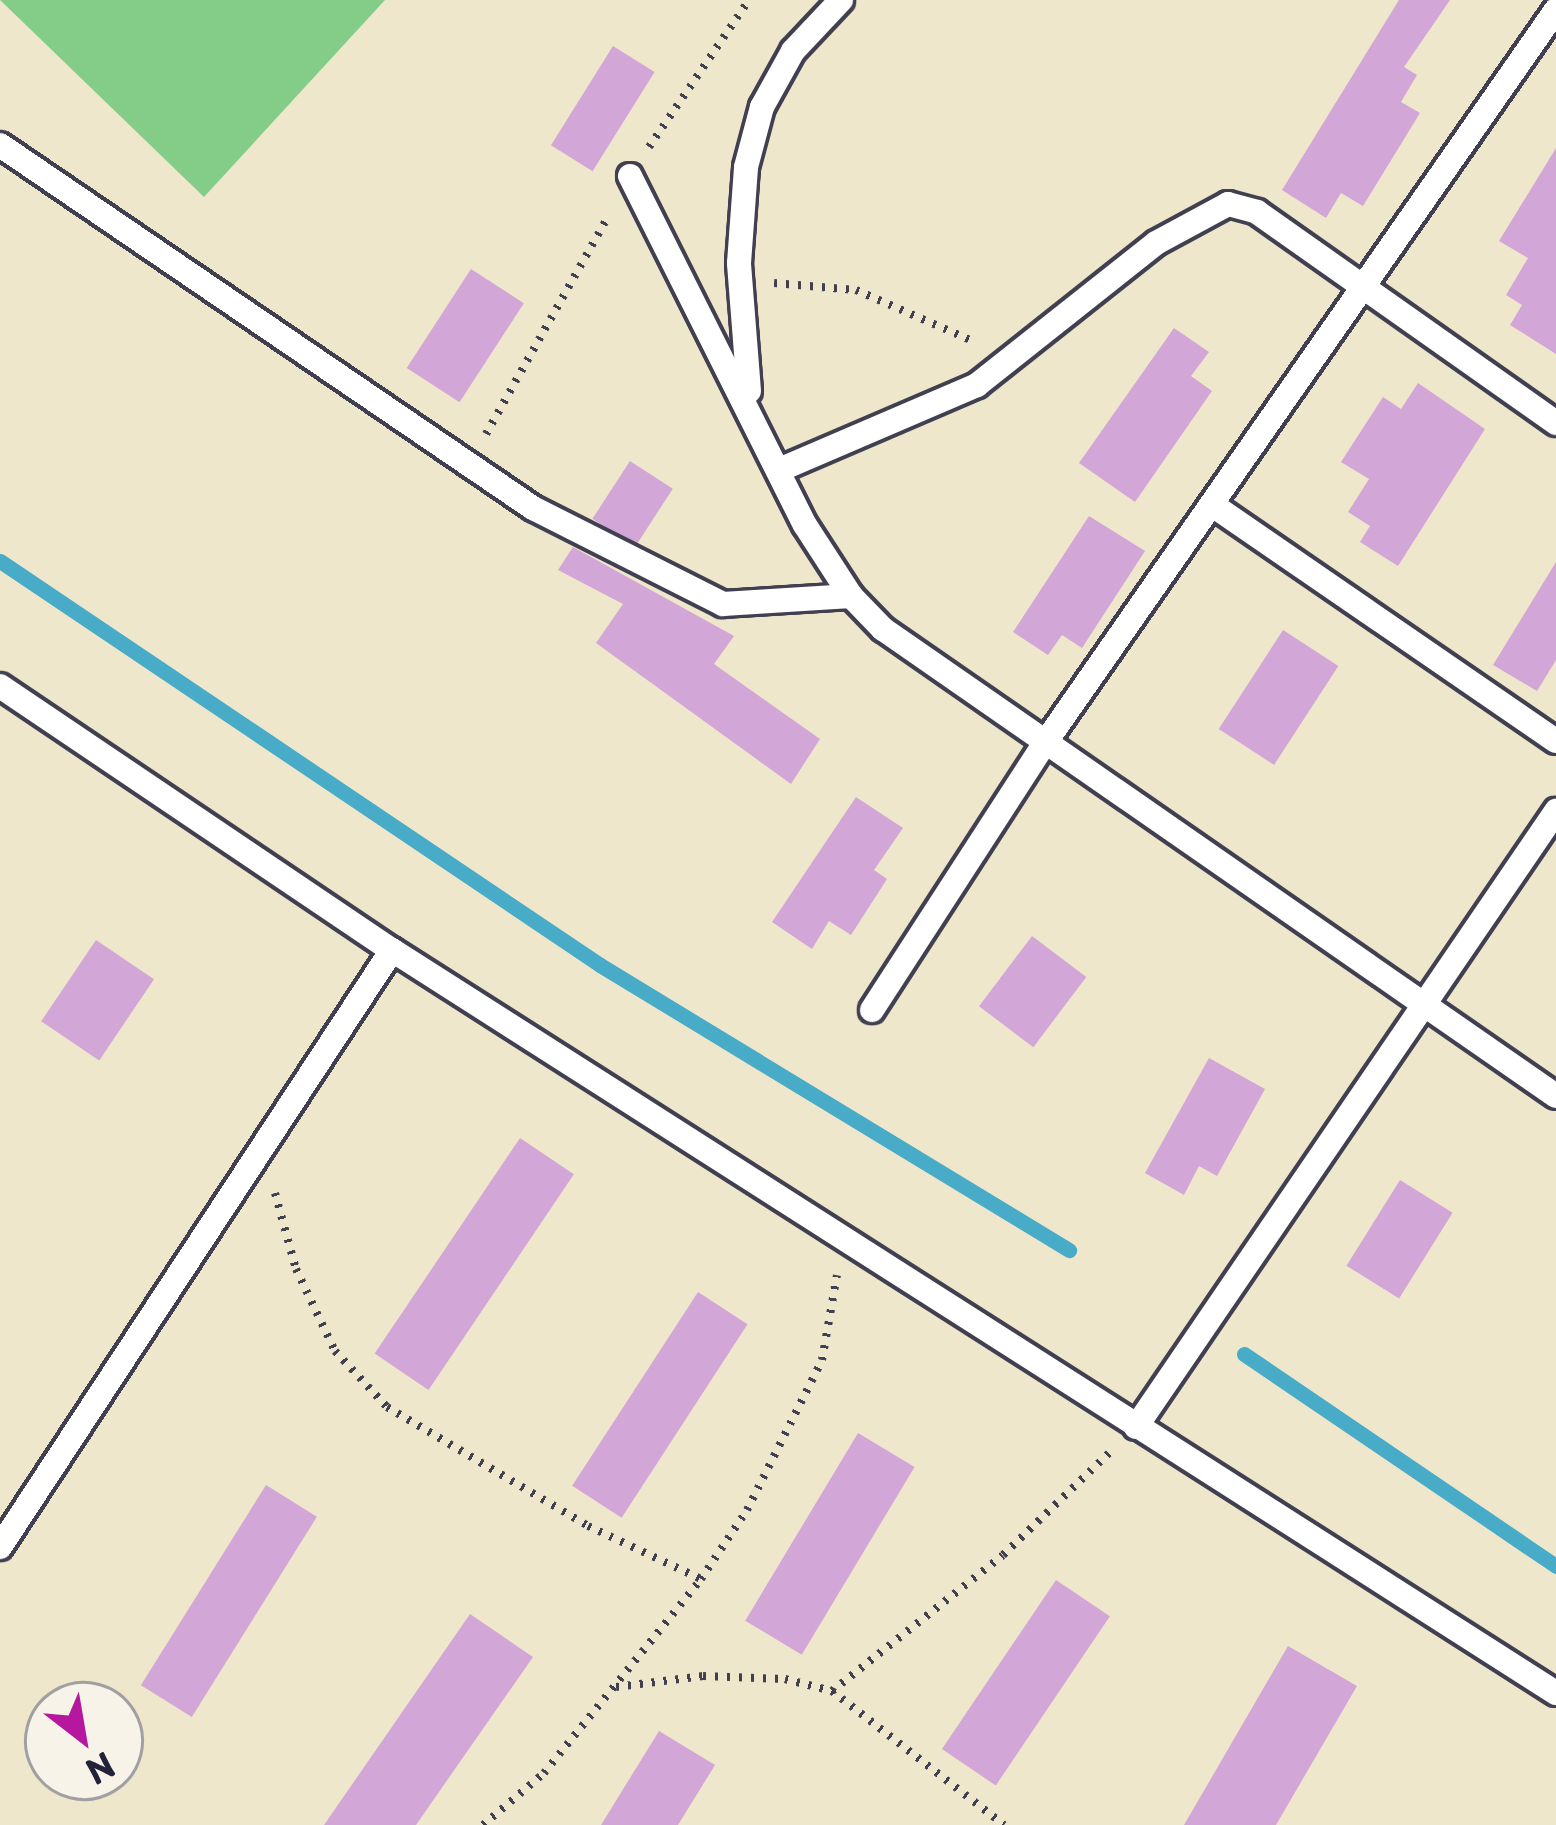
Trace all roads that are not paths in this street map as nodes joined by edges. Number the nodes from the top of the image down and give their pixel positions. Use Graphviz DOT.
graph roads {
  1 [pos="841,0"];
  2 [pos="1556,10"];
  3 [pos="0,145"];
  4 [pos="631,176"];
  5 [pos="1368,289"];
  6 [pos="751,412"];
  7 [pos="1556,423"];
  8 [pos="779,470"];
  9 [pos="1214,506"];
  10 [pos="851,596"];
  11 [pos="0,686"];
  12 [pos="1556,741"];
  13 [pos="1045,742"];
  14 [pos="1556,812"];
  15 [pos="392,950"];
  16 [pos="1426,1004"];
  17 [pos="872,1010"];
  18 [pos="1556,1096"];
  19 [pos="1136,1427"];
  20 [pos="0,1547"];
  21 [pos="1556,1693"];
  1 -- 6 [label="lane"];
  2 -- 5 [label="lane"];
  3 -- 10 [label="lane"];
  4 -- 6 [label="lane"];
  5 -- 7 [label="lane"];
  5 -- 8 [label="lane"];
  5 -- 9 [label="lane"];
  6 -- 8 [label="lane"];
  8 -- 10 [label="lane"];
  9 -- 12 [label="lane"];
  9 -- 13 [label="lane"];
  10 -- 13 [label="lane"];
  11 -- 15 [label="lane"];
  13 -- 16 [label="lane"];
  13 -- 17 [label="lane"];
  14 -- 16 [label="lane"];
  15 -- 19 [label="lane"];
  15 -- 20 [label="lane"];
  16 -- 18 [label="lane"];
  16 -- 19 [label="lane"];
  19 -- 21 [label="lane"];
}
